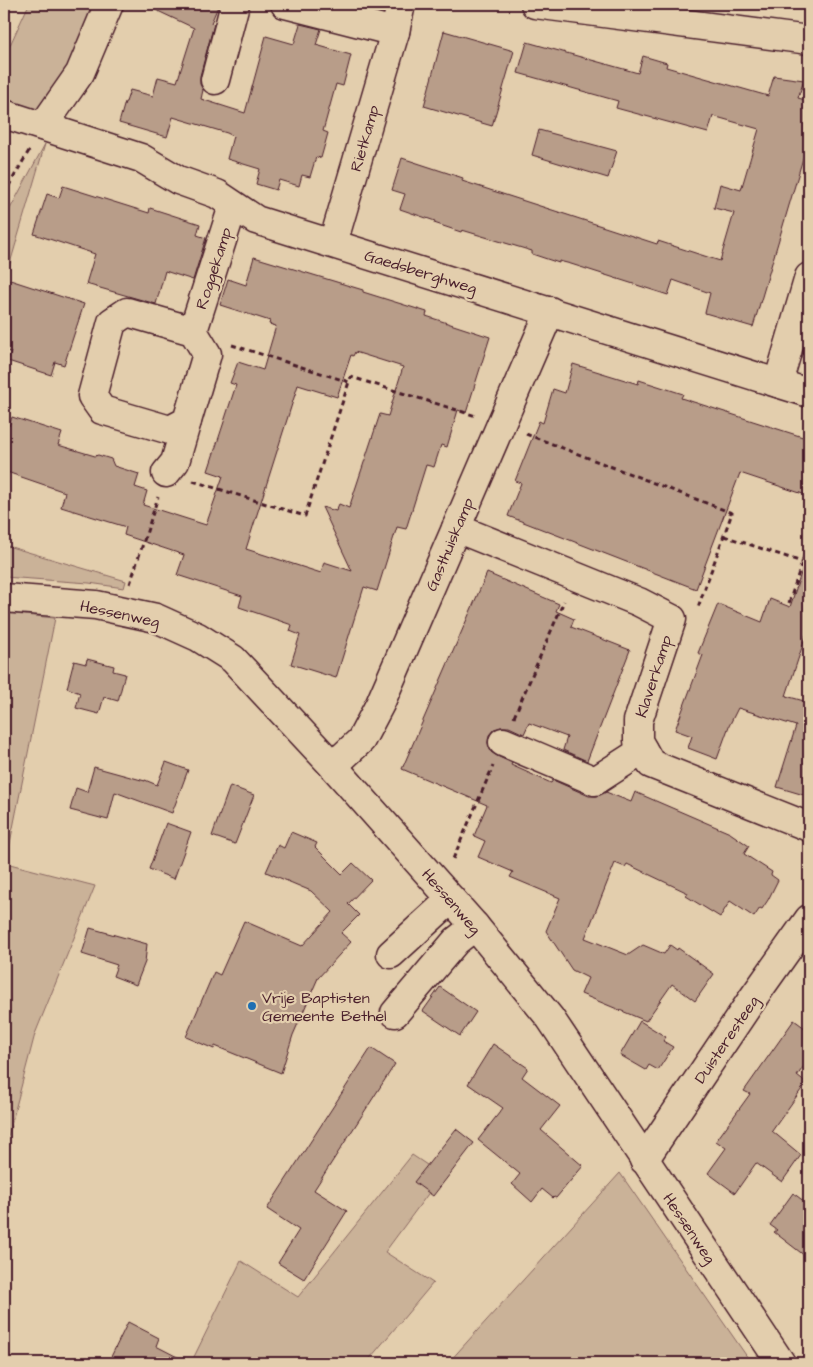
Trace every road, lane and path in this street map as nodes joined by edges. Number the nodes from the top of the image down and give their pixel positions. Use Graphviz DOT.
graph roads {
  1 [pos="109,4"];
  2 [pos="235,4"];
  3 [pos="284,4"];
  4 [pos="401,4"];
  5 [pos="535,4"];
  6 [pos="395,32"];
  7 [pos="809,40"];
  8 [pos="215,80"];
  9 [pos="4,114"];
  10 [pos="43,126"];
  11 [pos="4,194"];
  12 [pos="233,206"];
  13 [pos="333,243"];
  14 [pos="809,277"];
  15 [pos="550,311"];
  16 [pos="200,342"];
  17 [pos="349,382"];
  18 [pos="778,383"];
  19 [pos="809,393"];
  20 [pos="187,420"];
  21 [pos="502,424"];
  22 [pos="166,473"];
  23 [pos="456,528"];
  24 [pos="724,536"];
  25 [pos="809,541"];
  26 [pos="802,562"];
  27 [pos="4,598"];
  28 [pos="789,603"];
  29 [pos="122,611"];
  30 [pos="671,620"];
  31 [pos="503,742"];
  32 [pos="643,750"];
  33 [pos="333,766"];
  34 [pos="809,827"];
  35 [pos="451,899"];
  36 [pos="809,919"];
  37 [pos="475,926"];
  38 [pos="391,954"];
  39 [pos="395,1013"];
  40 [pos="644,1160"];
  41 [pos="781,1363"];
  1 -- 10 [label="street"];
  2 -- 8 [label="street"];
  3 -- 6 [label="street"];
  4 -- 6 [label="street, Rietkamp"];
  5 -- 7 [label="street"];
  6 -- 13 [label="street, Rietkamp"];
  9 -- 10 [label="street, Gaedsberghweg"];
  10 -- 11 [label="path"];
  10 -- 12 [label="street, Gaedsberghweg"];
  12 -- 13 [label="street, Gaedsberghweg"];
  12 -- 16 [label="street, Roggekamp"];
  13 -- 15 [label="street, Gaedsberghweg"];
  14 -- 18 [label="street"];
  15 -- 18 [label="street, Gaedsberghweg"];
  15 -- 21 [label="street, Gasthuiskamp"];
  16 -- 17 [label="path"];
  16 -- 20 [label="street, Roggekamp"];
  16 -- 20 [label="street, Roggekamp"];
  17 -- 21 [label="path"];
  17 -- 22 [label="path"];
  18 -- 19 [label="street, Gaedsberghweg"];
  20 -- 22 [label="street, Roggekamp"];
  21 -- 23 [label="street, Gasthuiskamp"];
  21 -- 24 [label="path"];
  22 -- 29 [label="path"];
  23 -- 30 [label="street, Klaverkamp"];
  23 -- 33 [label="street, Gasthuiskamp"];
  24 -- 26 [label="path"];
  24 -- 30 [label="path"];
  25 -- 26 [label="path"];
  26 -- 28 [label="path"];
  27 -- 29 [label="street, Hessenweg"];
  29 -- 33 [label="street, Hessenweg"];
  30 -- 32 [label="street, Klaverkamp"];
  31 -- 32 [label="street"];
  32 -- 34 [label="street"];
  33 -- 35 [label="street, Hessenweg"];
  35 -- 37 [label="street, Hessenweg"];
  35 -- 38 [label="street"];
  36 -- 40 [label="street, Duisteresteeg"];
  37 -- 39 [label="street"];
  37 -- 40 [label="street, Hessenweg"];
  40 -- 41 [label="street, Hessenweg"];
}
